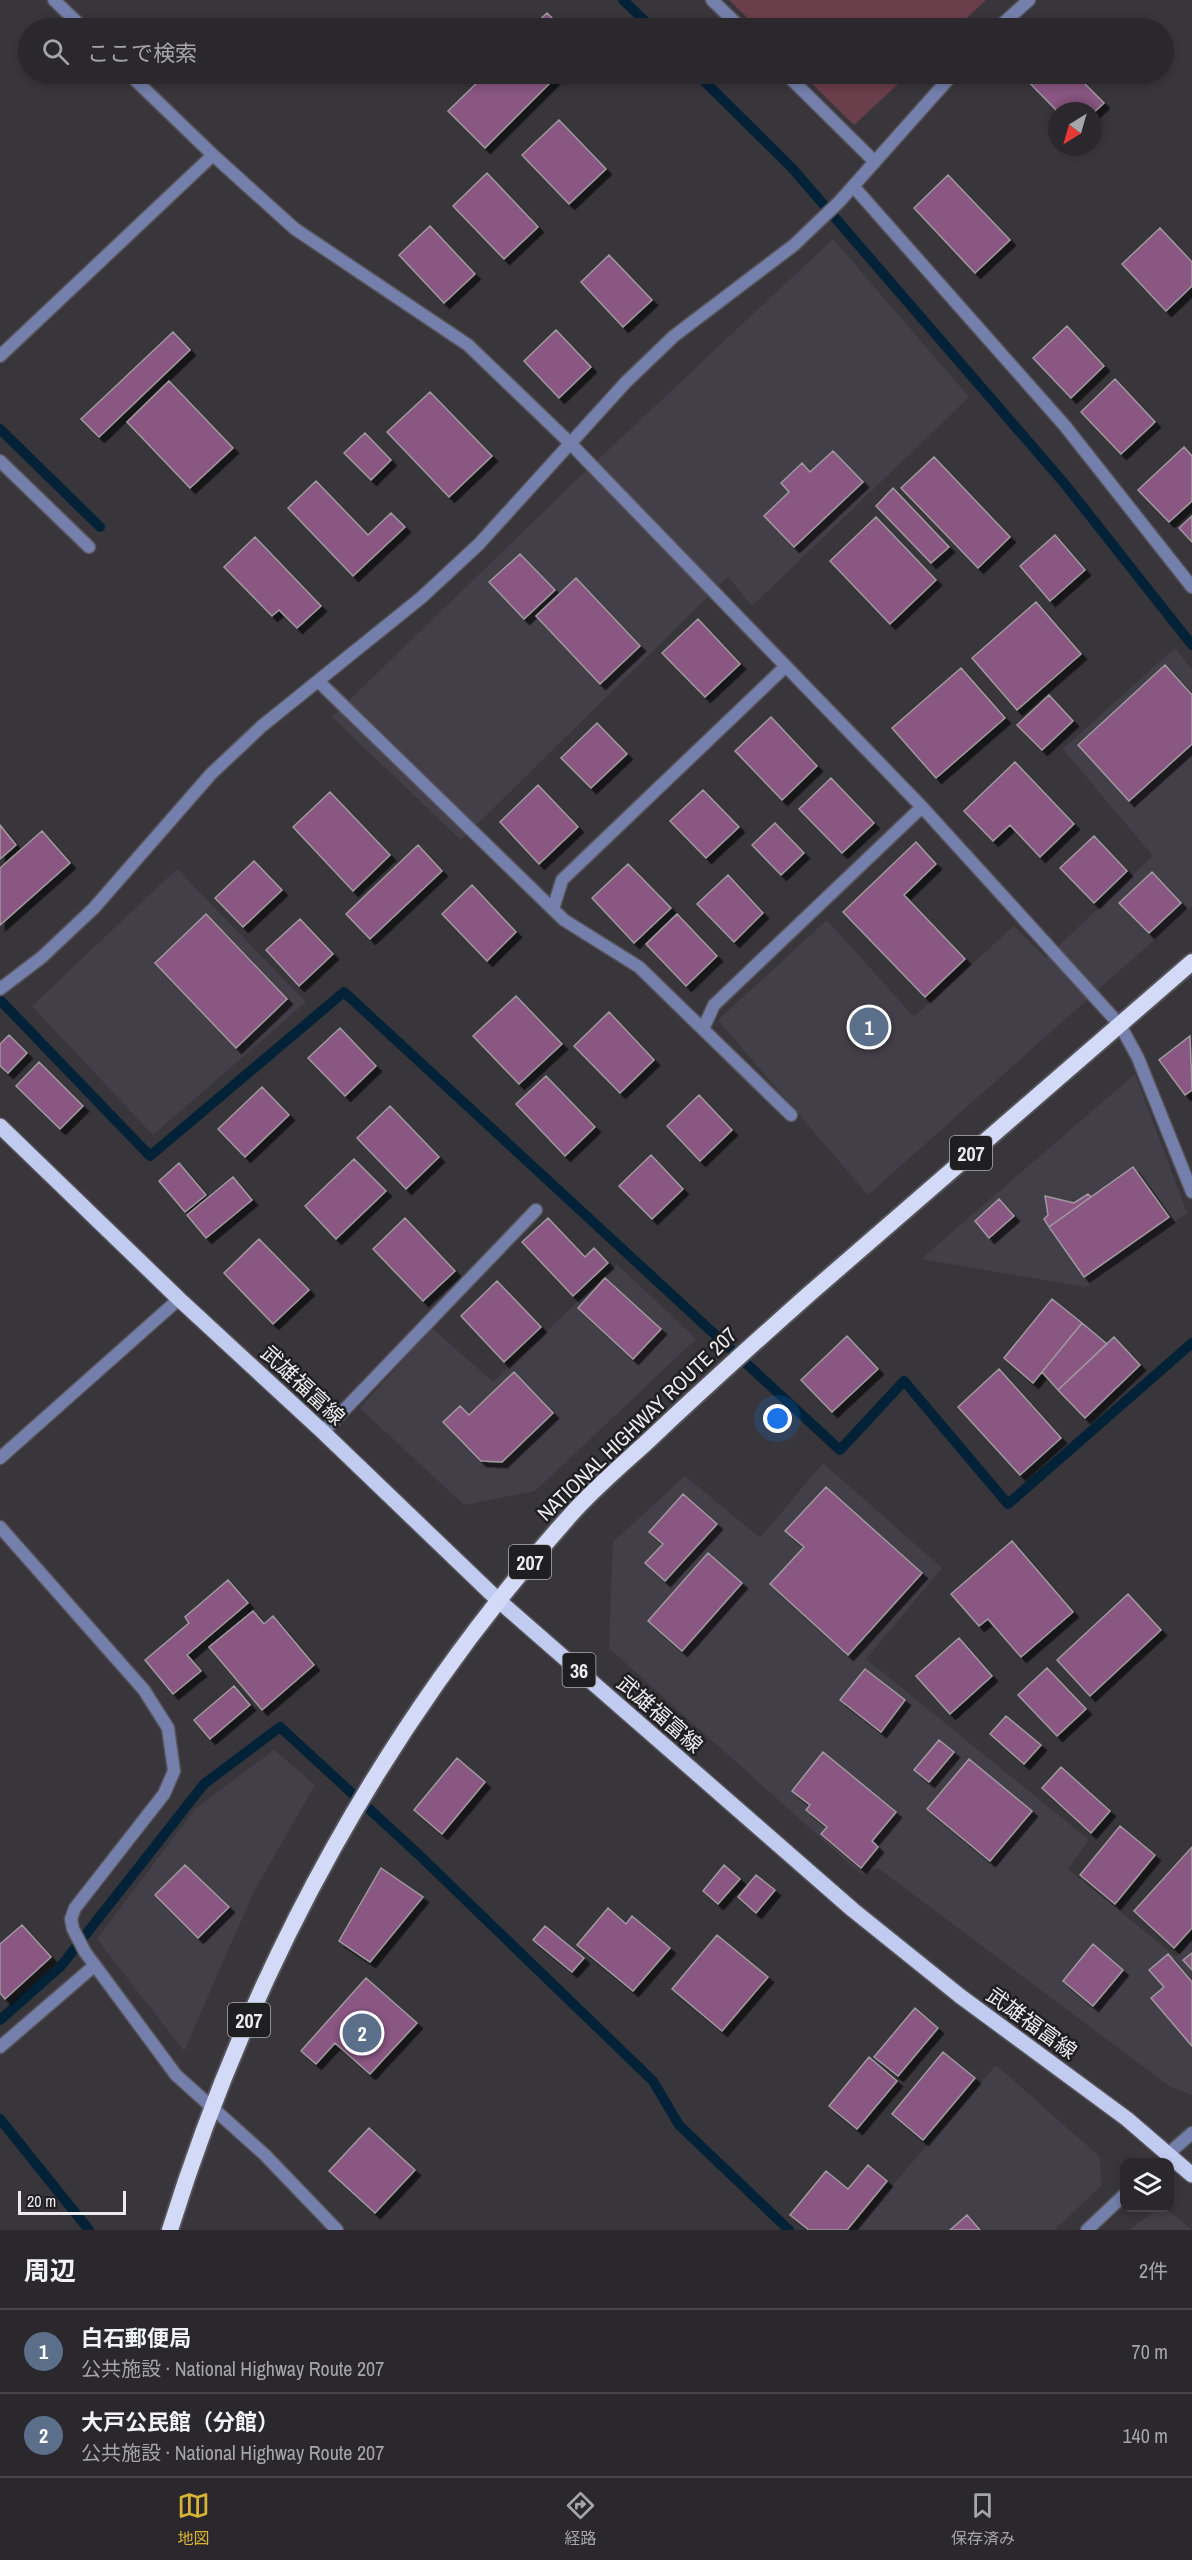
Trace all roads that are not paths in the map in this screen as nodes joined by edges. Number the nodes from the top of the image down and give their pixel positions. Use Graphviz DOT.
graph roads {
  1 [pos="54,0"];
  2 [pos="712,0"];
  3 [pos="1029,0"];
  4 [pos="73,18"];
  5 [pos="731,18"];
  6 [pos="1009,18"];
  7 [pos="139,84"];
  8 [pos="796,84"];
  9 [pos="944,84"];
  10 [pos="213,155"];
  11 [pos="874,162"];
  12 [pos="853,186"];
  13 [pos="0,356"];
  14 [pos="570,443"];
  15 [pos="0,461"];
  16 [pos="89,547"];
  17 [pos="1192,587"];
  18 [pos="786,666"];
  19 [pos="318,681"];
  20 [pos="922,807"];
  21 [pos="553,909"];
  22 [pos="1192,962"];
  23 [pos="3,987"];
  24 [pos="1120,1025"];
  25 [pos="703,1029"];
  26 [pos="790,1115"];
  27 [pos="0,1126"];
  28 [pos="1192,1192"];
  29 [pos="536,1210"];
  30 [pos="179,1299"];
  31 [pos="323,1432"];
  32 [pos="0,1458"];
  33 [pos="0,1527"];
  34 [pos="498,1600"];
  35 [pos="94,1966"];
  36 [pos="0,2047"];
  37 [pos="211,2108"];
  38 [pos="1192,2133"];
  39 [pos="1163,2158"];
  40 [pos="1174,2164"];
  41 [pos="1192,2175"];
  42 [pos="1120,2200"];
  43 [pos="170,2230"];
  44 [pos="337,2230"];
  45 [pos="1087,2230"];
  1 -- 4 [label="street"];
  2 -- 5 [label="street"];
  3 -- 6 [label="street"];
  7 -- 10 [label="street"];
  8 -- 11 [label="street"];
  9 -- 11 [label="street"];
  10 -- 13 [label="street"];
  10 -- 14 [label="street"];
  11 -- 12 [label="street"];
  12 -- 14 [label="street"];
  12 -- 17 [label="street"];
  14 -- 18 [label="street"];
  14 -- 19 [label="street"];
  15 -- 16 [label="street"];
  18 -- 20 [label="street"];
  18 -- 21 [label="street"];
  19 -- 21 [label="street"];
  19 -- 23 [label="street"];
  20 -- 24 [label="street"];
  20 -- 25 [label="street"];
  21 -- 25 [label="street"];
  22 -- 24 [label="highway, NATIONAL HIGHWAY ROUTE 207 / 207"];
  24 -- 28 [label="street"];
  24 -- 34 [label="highway, NATIONAL HIGHWAY ROUTE 207 / 207"];
  25 -- 26 [label="street"];
  27 -- 30 [label="main road, 武雄福富線 / 36"];
  29 -- 31 [label="street"];
  30 -- 31 [label="main road, 武雄福富線 / 36"];
  30 -- 32 [label="street"];
  31 -- 34 [label="main road, 武雄福富線 / 36"];
  33 -- 35 [label="street"];
  34 -- 37 [label="highway, NATIONAL HIGHWAY ROUTE 207 / 207"];
  34 -- 39 [label="main road, 武雄福富線 / 36"];
  35 -- 36 [label="street"];
  35 -- 37 [label="street"];
  37 -- 43 [label="highway, NATIONAL HIGHWAY ROUTE 207 / 207"];
  37 -- 44 [label="street"];
  38 -- 39 [label="street"];
  40 -- 41 [label="main road, 武雄福富線 / 36"];
  42 -- 45 [label="street"];
}
